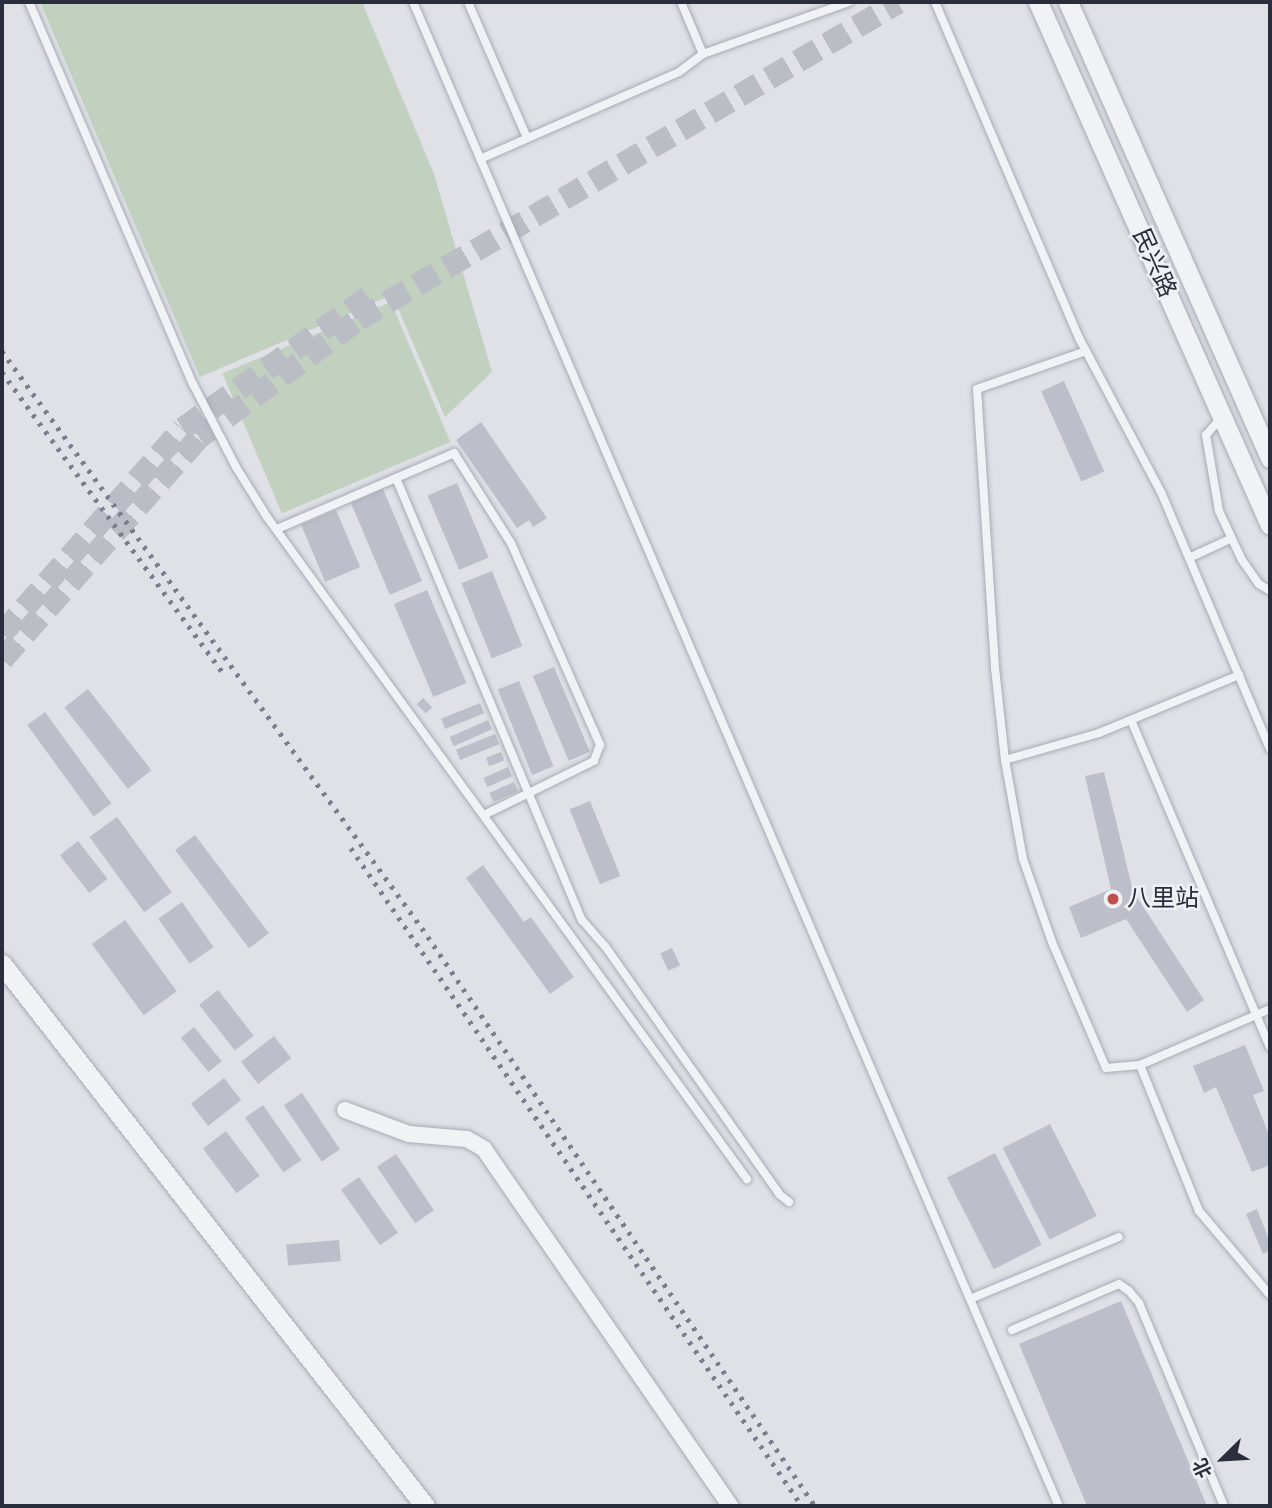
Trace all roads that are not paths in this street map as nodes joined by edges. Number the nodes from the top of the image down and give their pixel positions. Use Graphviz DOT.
graph roads {
  1 [pos="29,2"];
  2 [pos="413,2"];
  3 [pos="468,2"];
  4 [pos="681,2"];
  5 [pos="849,2"];
  6 [pos="935,2"];
  7 [pos="1038,2"];
  8 [pos="1068,2"];
  9 [pos="703,54"];
  10 [pos="527,138"];
  11 [pos="480,159"];
  12 [pos="1086,351"];
  13 [pos="1222,417"];
  14 [pos="1270,458"];
  15 [pos="396,478"];
  16 [pos="1270,525"];
  17 [pos="277,529"];
  18 [pos="1230,539"];
  19 [pos="1189,558"];
  20 [pos="1270,591"];
  21 [pos="1239,675"];
  22 [pos="1131,720"];
  23 [pos="1270,749"];
  24 [pos="1005,760"];
  25 [pos="527,793"];
  26 [pos="484,815"];
  27 [pos="582,920"];
  28 [pos="567,931"];
  29 [pos="2,964"];
  30 [pos="1270,1009"];
  31 [pos="1256,1015"];
  32 [pos="1270,1047"];
  33 [pos="1140,1065"];
  34 [pos="345,1110"];
  35 [pos="747,1179"];
  36 [pos="789,1202"];
  37 [pos="1119,1237"];
  38 [pos="1270,1294"];
  39 [pos="970,1299"];
  40 [pos="1012,1330"];
  41 [pos="425,1506"];
  42 [pos="730,1506"];
  43 [pos="1059,1506"];
  44 [pos="1224,1506"];
  1 -- 17 [label="lane"];
  2 -- 11 [label="lane"];
  3 -- 10 [label="lane"];
  4 -- 9 [label="lane"];
  5 -- 9 [label="lane"];
  6 -- 12 [label="lane"];
  7 -- 13 [label="street, 民兴路"];
  8 -- 14 [label="street, 民兴路"];
  9 -- 10 [label="lane"];
  10 -- 11 [label="lane"];
  11 -- 39 [label="lane"];
  12 -- 19 [label="lane"];
  12 -- 24 [label="lane"];
  13 -- 16 [label="street, 民兴路"];
  13 -- 18 [label="lane"];
  15 -- 17 [label="lane"];
  15 -- 25 [label="lane"];
  15 -- 25 [label="lane"];
  17 -- 26 [label="lane"];
  18 -- 19 [label="lane"];
  18 -- 20 [label="lane"];
  19 -- 21 [label="lane"];
  21 -- 22 [label="lane"];
  21 -- 23 [label="lane"];
  22 -- 24 [label="lane"];
  22 -- 31 [label="lane"];
  24 -- 33 [label="lane"];
  25 -- 26 [label="lane"];
  25 -- 27 [label="lane"];
  26 -- 28 [label="lane"];
  27 -- 28 [label="lane"];
  27 -- 36 [label="lane"];
  28 -- 35 [label="lane"];
  29 -- 41 [label="street"];
  30 -- 31 [label="lane"];
  31 -- 32 [label="lane"];
  31 -- 33 [label="lane"];
  33 -- 38 [label="lane"];
  34 -- 42 [label="street"];
  37 -- 39 [label="lane"];
  39 -- 43 [label="lane"];
  40 -- 44 [label="lane"];
}
